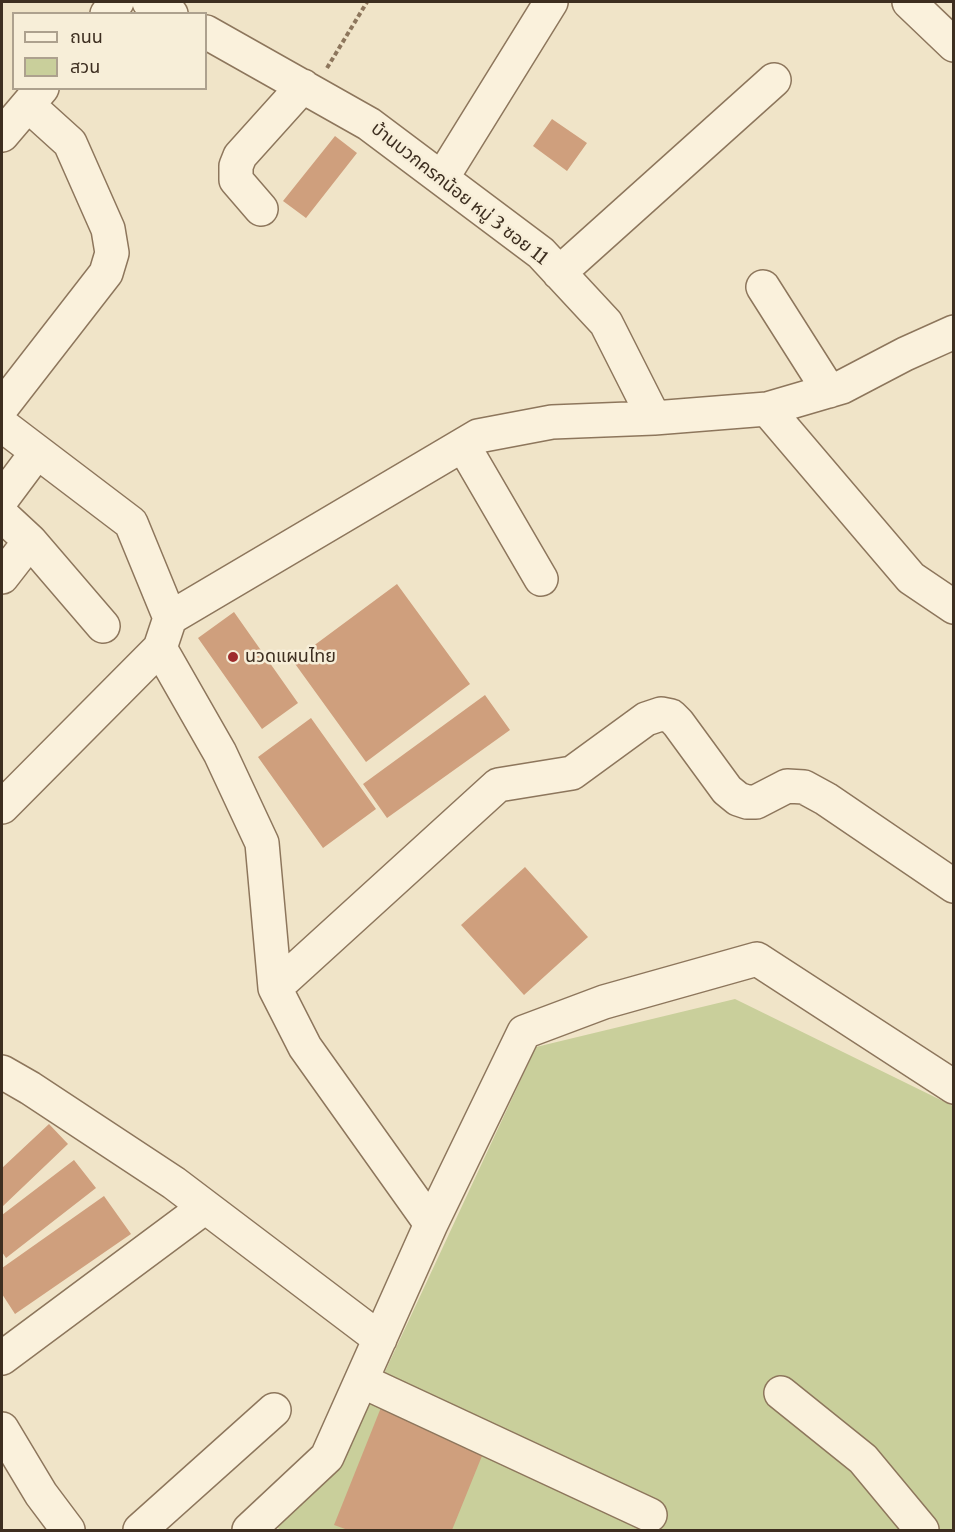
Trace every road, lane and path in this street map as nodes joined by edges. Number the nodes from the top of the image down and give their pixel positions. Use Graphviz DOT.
graph roads {
  1 [pos="149,2"];
  2 [pos="367,2"];
  3 [pos="550,2"];
  4 [pos="909,2"];
  5 [pos="167,12"];
  6 [pos="207,33"];
  7 [pos="954,45"];
  8 [pos="774,80"];
  9 [pos="308,89"];
  10 [pos="35,97"];
  11 [pos="2,135"];
  12 [pos="442,178"];
  13 [pos="261,209"];
  14 [pos="560,273"];
  15 [pos="763,287"];
  16 [pos="954,332"];
  17 [pos="829,391"];
  18 [pos="2,407"];
  19 [pos="767,409"];
  20 [pos="654,417"];
  21 [pos="2,425"];
  22 [pos="463,445"];
  23 [pos="38,452"];
  24 [pos="2,499"];
  25 [pos="2,515"];
  26 [pos="30,541"];
  27 [pos="2,577"];
  28 [pos="541,579"];
  29 [pos="954,608"];
  30 [pos="103,626"];
  31 [pos="165,633"];
  32 [pos="2,807"];
  33 [pos="954,886"];
  34 [pos="275,988"];
  35 [pos="2,1072"];
  36 [pos="954,1087"];
  37 [pos="206,1207"];
  38 [pos="431,1224"];
  39 [pos="380,1339"];
  40 [pos="2,1358"];
  41 [pos="362,1380"];
  42 [pos="781,1393"];
  43 [pos="274,1410"];
  44 [pos="2,1429"];
  45 [pos="650,1515"];
  46 [pos="68,1530"];
  47 [pos="140,1530"];
  48 [pos="249,1530"];
  49 [pos="922,1530"];
  1 -- 5 [label="street"];
  2 -- 9 [label="path"];
  3 -- 12 [label="street"];
  4 -- 7 [label="street"];
  6 -- 9 [label="street, บ้านบวกครกน้อย หมู่ 3 ซอย 11"];
  8 -- 14 [label="street"];
  9 -- 12 [label="street, บ้านบวกครกน้อย หมู่ 3 ซอย 11"];
  9 -- 13 [label="street"];
  10 -- 11 [label="street"];
  10 -- 18 [label="street"];
  12 -- 14 [label="street, บ้านบวกครกน้อย หมู่ 3 ซอย 11"];
  14 -- 20 [label="street, บ้านบวกครกน้อย หมู่ 3 ซอย 11"];
  15 -- 17 [label="street"];
  16 -- 17 [label="street"];
  17 -- 19 [label="street"];
  19 -- 20 [label="street"];
  19 -- 29 [label="street"];
  20 -- 22 [label="street"];
  21 -- 23 [label="street"];
  22 -- 28 [label="street"];
  22 -- 31 [label="street"];
  23 -- 24 [label="street"];
  23 -- 31 [label="street"];
  25 -- 26 [label="street"];
  26 -- 27 [label="street"];
  26 -- 30 [label="street"];
  31 -- 32 [label="street"];
  31 -- 34 [label="street"];
  33 -- 34 [label="street"];
  34 -- 38 [label="street"];
  35 -- 37 [label="street"];
  36 -- 38 [label="street"];
  37 -- 39 [label="street"];
  37 -- 40 [label="street"];
  38 -- 39 [label="street"];
  39 -- 41 [label="street"];
  41 -- 45 [label="street"];
  41 -- 48 [label="street"];
  42 -- 49 [label="street"];
  43 -- 47 [label="street"];
  44 -- 46 [label="street"];
}
